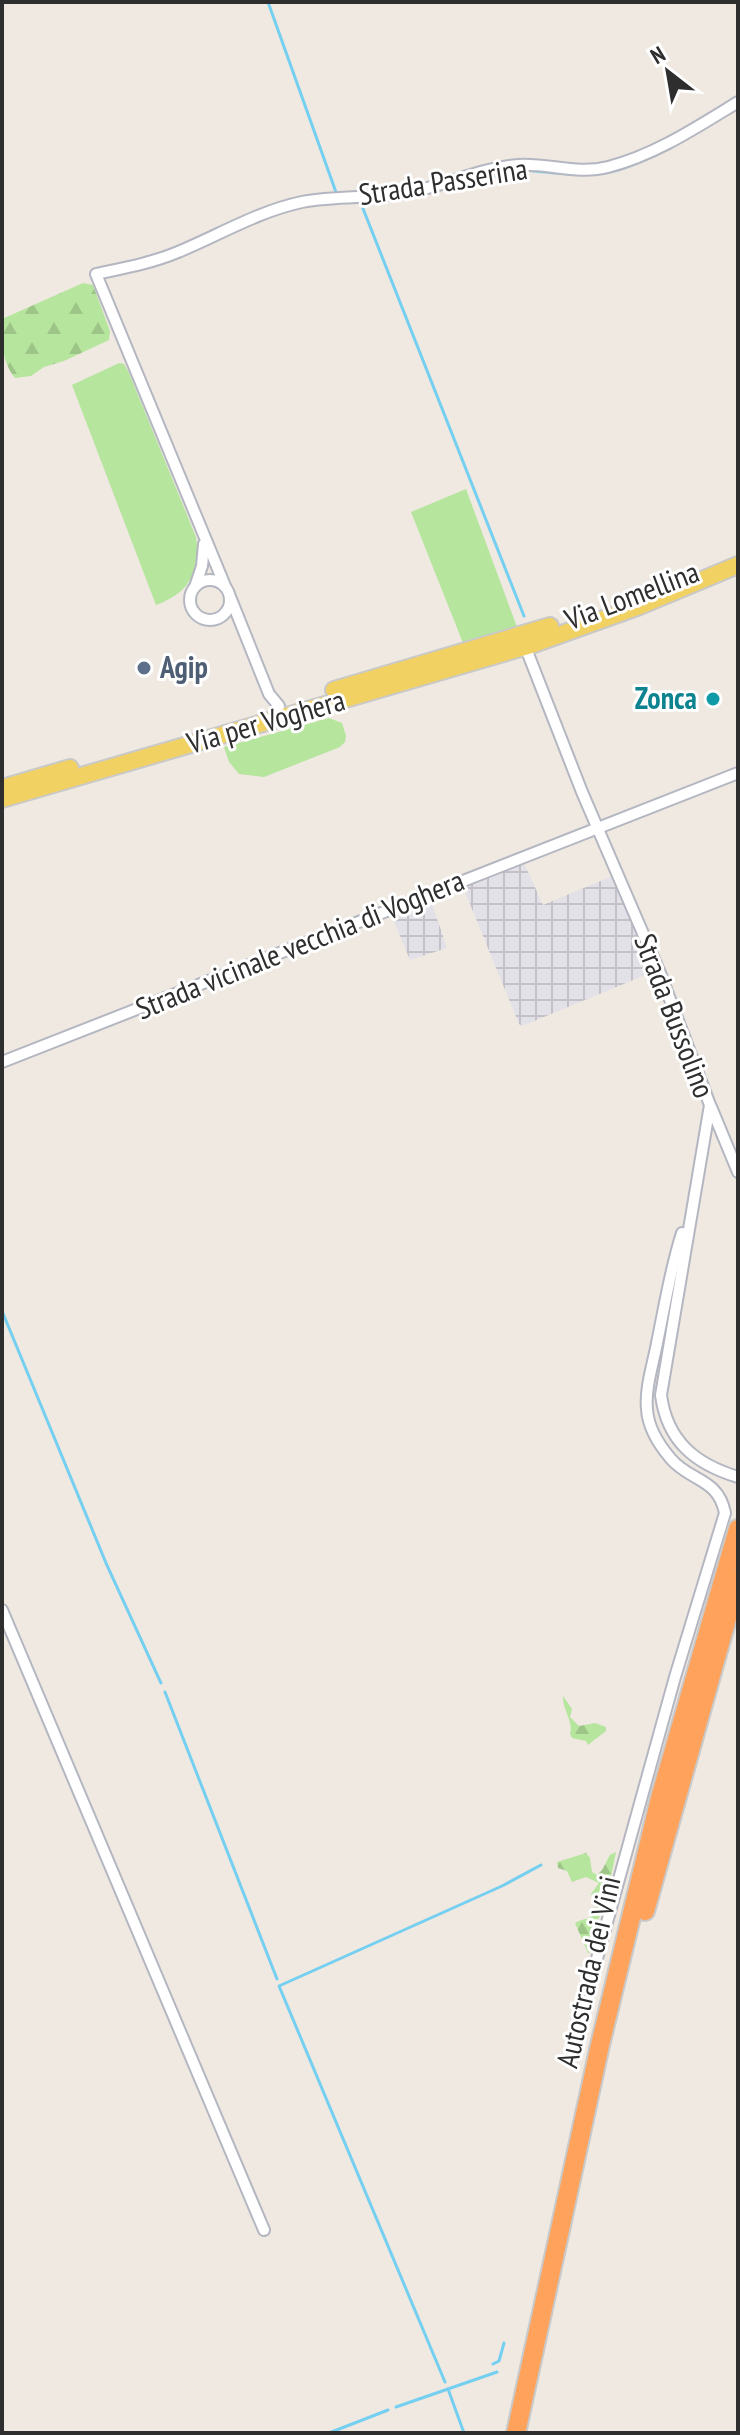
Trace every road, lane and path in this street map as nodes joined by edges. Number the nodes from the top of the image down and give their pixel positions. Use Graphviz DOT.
graph roads {
  1 [pos="738,102"];
  2 [pos="204,538"];
  3 [pos="738,554"];
  4 [pos="738,565"];
  5 [pos="196,584"];
  6 [pos="225,586"];
  7 [pos="230,599"];
  8 [pos="527,642"];
  9 [pos="279,706"];
  10 [pos="738,773"];
  11 [pos="2,788"];
  12 [pos="2,799"];
  13 [pos="598,827"];
  14 [pos="2,1062"];
  15 [pos="710,1105"];
  16 [pos="738,1172"];
  17 [pos="690,1209"];
  18 [pos="738,1477"];
  19 [pos="738,1529"];
  20 [pos="738,1579"];
  21 [pos="2,1610"];
  22 [pos="588,1991"];
  23 [pos="264,2230"];
  24 [pos="516,2433"];
  25 [pos="528,2433"];
  1 -- 2 [label="street, Strada Passerina"];
  2 -- 5 [label="street"];
  2 -- 6 [label="street"];
  3 -- 8 [label="main road, Via Lomellina"];
  4 -- 8 [label="main road, Via Lomellina"];
  5 -- 6 [label="street"];
  5 -- 7 [label="street"];
  6 -- 7 [label="street"];
  7 -- 9 [label="street"];
  8 -- 9 [label="main road, Via per Voghera"];
  8 -- 12 [label="main road, Via per Voghera"];
  8 -- 13 [label="street, Strada Bussolino"];
  9 -- 11 [label="main road, Via per Voghera"];
  10 -- 13 [label="street, Strada vicinale vecchia di Voghera"];
  13 -- 14 [label="street, Strada vicinale vecchia di Voghera"];
  13 -- 15 [label="street, Strada Bussolino"];
  15 -- 16 [label="street"];
  15 -- 17 [label="street, Strada Bussolino"];
  17 -- 18 [label="street, Strada Bussolino"];
  17 -- 22 [label="street"];
  19 -- 24 [label="highway, Autostrada dei Vini"];
  20 -- 25 [label="highway, Autostrada dei Vini"];
  21 -- 23 [label="street"];
}
